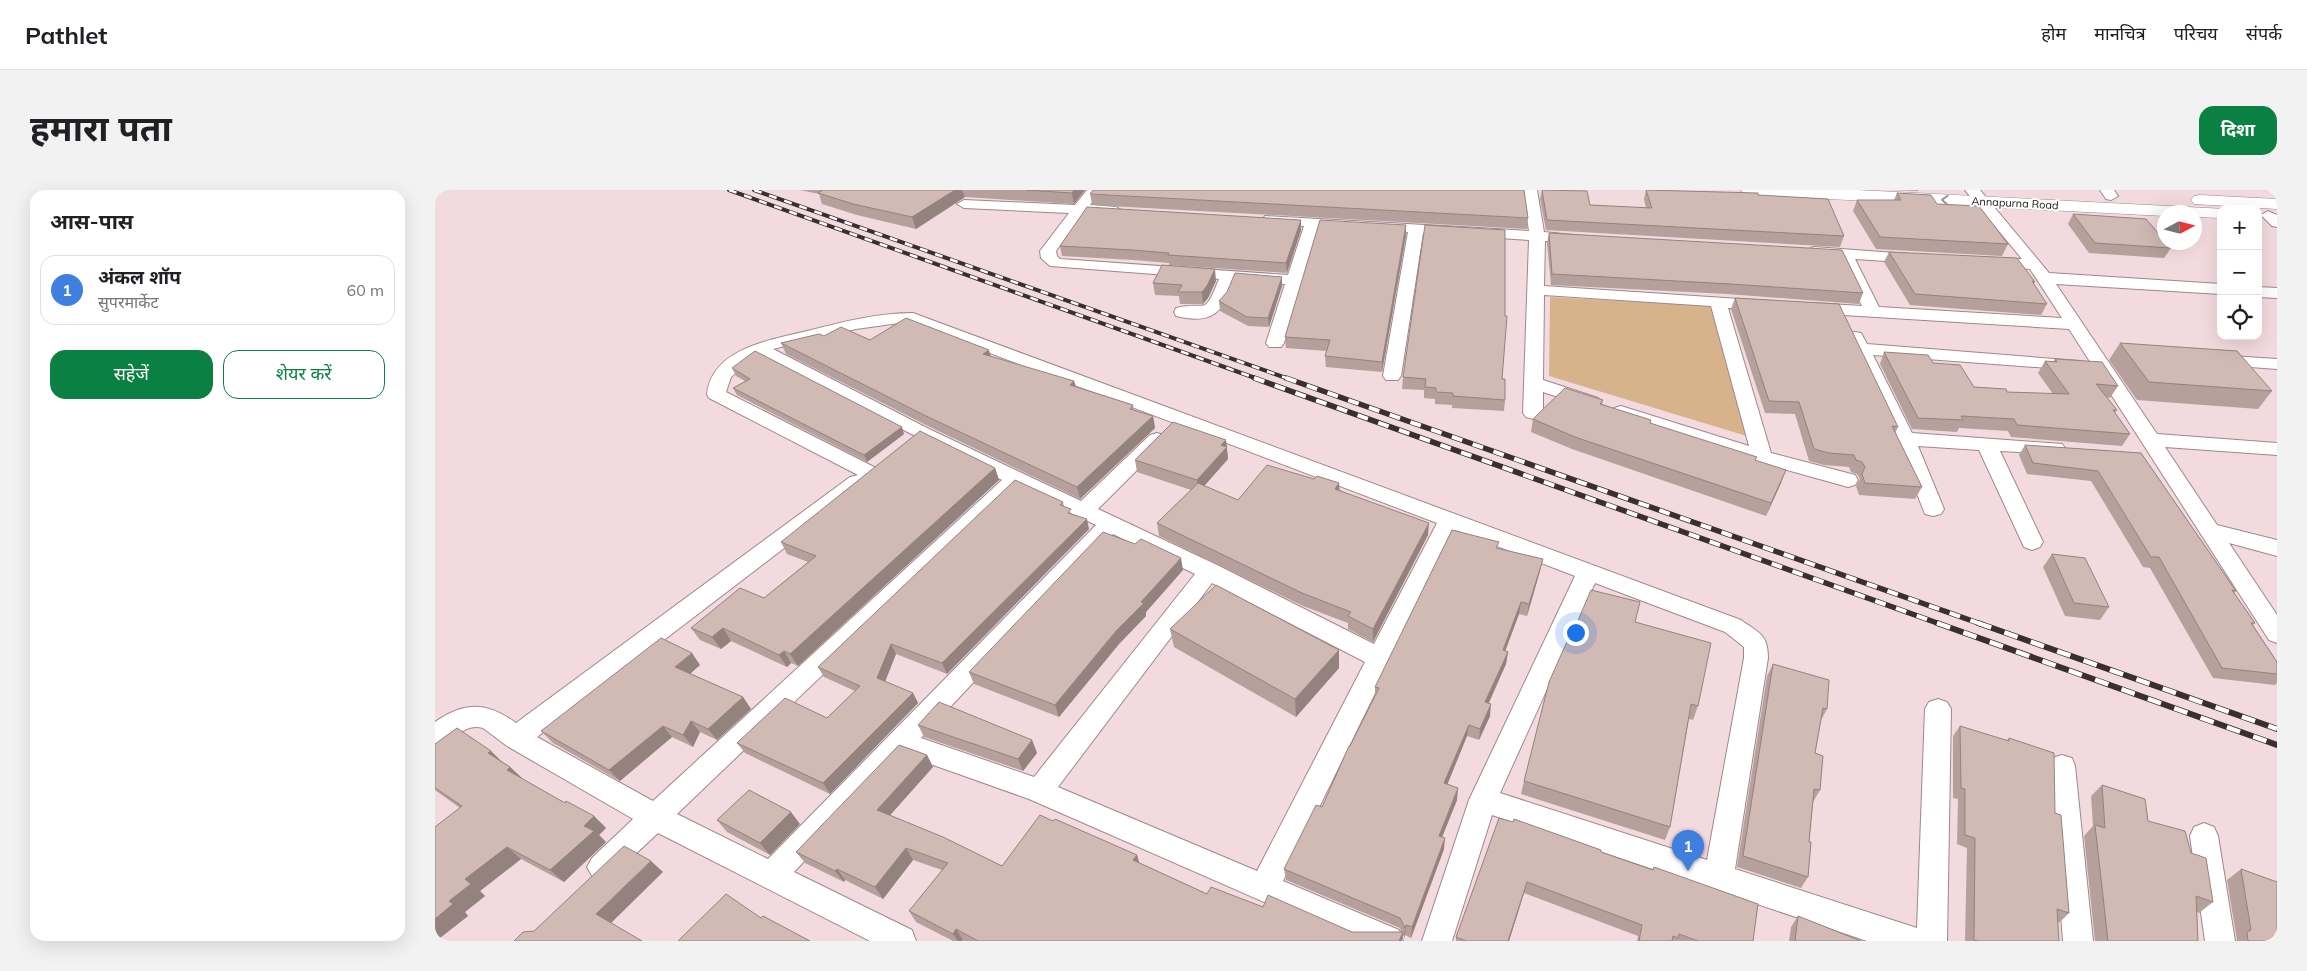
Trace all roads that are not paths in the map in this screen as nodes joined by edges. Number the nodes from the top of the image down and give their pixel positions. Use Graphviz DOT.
graph roads {
  1 [pos="1094,190"];
  2 [pos="1530,190"];
  3 [pos="1750,190"];
  4 [pos="2009,190"];
  5 [pos="2109,193"];
  6 [pos="1977,196"];
  7 [pos="964,204"];
  8 [pos="1080,209"];
  9 [pos="1129,212"];
  10 [pos="2217,213"];
  11 [pos="2272,215"];
  12 [pos="1255,219"];
  13 [pos="1313,222"];
  14 [pos="1417,229"];
  15 [pos="1537,237"];
  16 [pos="1597,240"];
  17 [pos="1795,251"];
  18 [pos="1845,254"];
  19 [pos="1931,258"];
  20 [pos="1978,261"];
  21 [pos="2040,271"];
  22 [pos="1229,275"];
  23 [pos="1296,280"];
  24 [pos="1536,290"];
  25 [pos="2217,290"];
  26 [pos="2262,292"];
  27 [pos="2277,293"];
  28 [pos="1718,302"];
  29 [pos="1841,309"];
  30 [pos="1182,312"];
  31 [pos="1873,312"];
  32 [pos="2074,324"];
  33 [pos="1275,343"];
  34 [pos="759,349"];
  35 [pos="1860,349"];
  36 [pos="2102,357"];
  37 [pos="2199,358"];
  38 [pos="2277,364"];
  39 [pos="1392,376"];
  40 [pos="1535,384"];
  41 [pos="1533,413"];
  42 [pos="1179,417"];
  43 [pos="1905,439"];
  44 [pos="1986,443"];
  45 [pos="2073,450"];
  46 [pos="2151,450"];
  47 [pos="2275,451"];
  48 [pos="1762,457"];
  49 [pos="1015,479"];
  50 [pos="1848,480"];
  51 [pos="1933,510"];
  52 [pos="1083,511"];
  53 [pos="1449,520"];
  54 [pos="1110,524"];
  55 [pos="2209,530"];
  56 [pos="2032,542"];
  57 [pos="2277,548"];
  58 [pos="1209,571"];
  59 [pos="1589,571"];
  60 [pos="2277,634"];
  61 [pos="1379,658"];
  62 [pos="1938,709"];
  63 [pos="516,738"];
  64 [pos="435,740"];
  65 [pos="900,742"];
  66 [pos="2062,766"];
  67 [pos="1039,791"];
  68 [pos="1483,800"];
  69 [pos="655,817"];
  70 [pos="2204,836"];
  71 [pos="771,876"];
  72 [pos="1719,877"];
  73 [pos="583,886"];
  74 [pos="1264,888"];
  75 [pos="901,941"];
  76 [pos="1388,941"];
  77 [pos="1437,941"];
  78 [pos="1912,941"];
  79 [pos="1932,941"];
  80 [pos="2078,941"];
  81 [pos="2220,941"];
  1 -- 8 [label="street"];
  2 -- 15 [label="street"];
  6 -- 3 [label="main road, Annapurna Road, one-way"];
  4 -- 5 [label="main road, Annapurna Road"];
  5 -- 11 [label="main road, Annapurna Road"];
  6 -- 10 [label="main road, Annapurna Road"];
  6 -- 21 [label="street"];
  7 -- 8 [label="street"];
  8 -- 9 [label="street"];
  8 -- 22 [label="street"];
  12 -- 13 [label="street"];
  13 -- 14 [label="street"];
  13 -- 23 [label="street"];
  14 -- 15 [label="street"];
  14 -- 39 [label="street"];
  15 -- 16 [label="street"];
  15 -- 24 [label="street"];
  17 -- 18 [label="street"];
  18 -- 19 [label="street"];
  18 -- 31 [label="street"];
  20 -- 21 [label="street"];
  21 -- 25 [label="street"];
  21 -- 32 [label="street"];
  22 -- 23 [label="street"];
  22 -- 30 [label="street"];
  23 -- 33 [label="street"];
  24 -- 28 [label="street"];
  24 -- 40 [label="street"];
  26 -- 27 [label="street"];
  28 -- 29 [label="street"];
  28 -- 48 [label="street"];
  29 -- 31 [label="street"];
  29 -- 35 [label="street"];
  31 -- 32 [label="street"];
  32 -- 36 [label="street"];
  34 -- 42 [label="street"];
  34 -- 49 [label="street"];
  34 -- 63 [label="street"];
  35 -- 36 [label="street"];
  35 -- 43 [label="street"];
  36 -- 46 [label="street"];
  37 -- 38 [label="street"];
  40 -- 41 [label="street"];
  40 -- 48 [label="street"];
  42 -- 52 [label="street"];
  42 -- 53 [label="street"];
  43 -- 44 [label="street"];
  43 -- 51 [label="street"];
  44 -- 45 [label="street"];
  44 -- 56 [label="street"];
  46 -- 47 [label="street"];
  46 -- 55 [label="street"];
  48 -- 50 [label="street"];
  49 -- 52 [label="street"];
  49 -- 69 [label="street"];
  52 -- 54 [label="street"];
  53 -- 59 [label="street"];
  53 -- 61 [label="street"];
  54 -- 58 [label="street"];
  54 -- 65 [label="street"];
  55 -- 57 [label="street"];
  55 -- 60 [label="street"];
  58 -- 61 [label="street"];
  58 -- 67 [label="street"];
  59 -- 68 [label="street"];
  59 -- 72 [label="street"];
  61 -- 74 [label="street"];
  62 -- 79 [label="street"];
  63 -- 64 [label="street"];
  63 -- 69 [label="street"];
  65 -- 67 [label="street"];
  65 -- 71 [label="street"];
  66 -- 80 [label="street"];
  67 -- 74 [label="street"];
  68 -- 72 [label="street"];
  68 -- 77 [label="street"];
  69 -- 71 [label="street"];
  69 -- 73 [label="street"];
  70 -- 81 [label="street"];
  71 -- 75 [label="street"];
  72 -- 78 [label="street"];
  74 -- 76 [label="street"];
}
